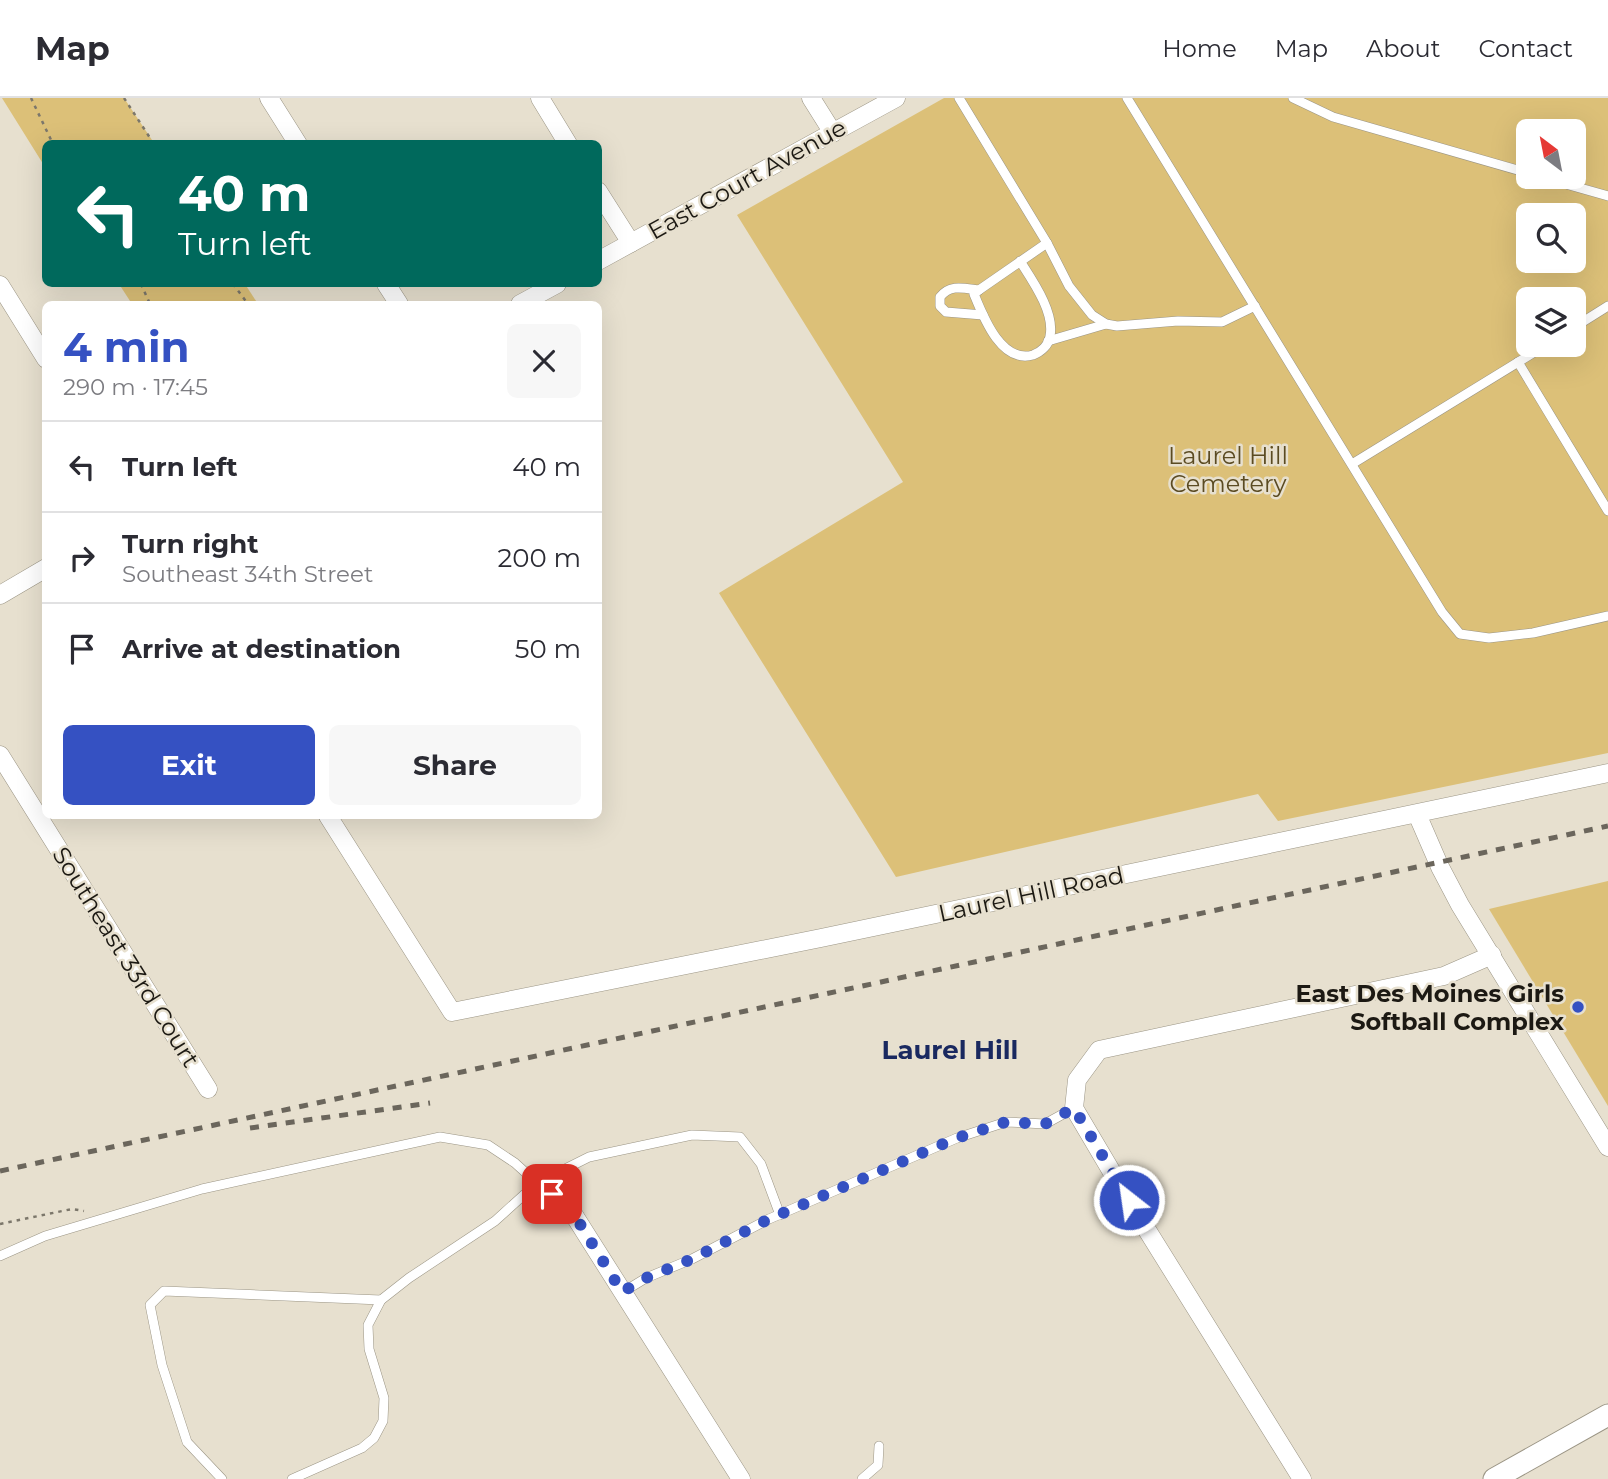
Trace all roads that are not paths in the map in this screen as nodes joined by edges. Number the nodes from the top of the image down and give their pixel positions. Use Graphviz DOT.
graph roads {
  1 [pos="269,98"];
  2 [pos="540,98"];
  3 [pos="811,98"];
  4 [pos="896,98"];
  5 [pos="959,98"];
  6 [pos="1127,98"];
  7 [pos="1293,98"];
  8 [pos="833,133"];
  9 [pos="295,140"];
  10 [pos="566,140"];
  11 [pos="1516,170"];
  12 [pos="1583,189"];
  13 [pos="1608,196"];
  14 [pos="602,197"];
  15 [pos="631,243"];
  16 [pos="1046,243"];
  17 [pos="602,259"];
  18 [pos="1020,261"];
  19 [pos="0,285"];
  20 [pos="551,287"];
  21 [pos="979,290"];
  22 [pos="526,301"];
  23 [pos="1255,306"];
  24 [pos="1608,306"];
  25 [pos="983,315"];
  26 [pos="1586,320"];
  27 [pos="1106,324"];
  28 [pos="1048,341"];
  29 [pos="42,353"];
  30 [pos="1526,357"];
  31 [pos="1518,362"];
  32 [pos="1352,464"];
  33 [pos="1608,511"];
  34 [pos="42,570"];
  35 [pos="0,595"];
  36 [pos="1608,615"];
  37 [pos="0,755"];
  38 [pos="1608,773"];
  39 [pos="1417,814"];
  40 [pos="330,819"];
  41 [pos="1492,955"];
  42 [pos="208,1089"];
  43 [pos="1074,1108"];
  44 [pos="1608,1147"];
  45 [pos="537,1183"];
  46 [pos="780,1214"];
  47 [pos="0,1256"];
  48 [pos="622,1292"];
  49 [pos="381,1300"];
  50 [pos="1608,1415"];
  51 [pos="879,1446"];
  52 [pos="222,1479"];
  53 [pos="292,1479"];
  54 [pos="741,1479"];
  55 [pos="862,1479"];
  56 [pos="1302,1479"];
  57 [pos="1494,1479"];
  1 -- 9 [label="street"];
  2 -- 10 [label="street"];
  3 -- 8 [label="street"];
  4 -- 8 [label="street, East Court Avenue"];
  5 -- 16 [label="lane"];
  6 -- 23 [label="lane"];
  7 -- 11 [label="lane"];
  8 -- 15 [label="street, East Court Avenue"];
  12 -- 13 [label="lane"];
  14 -- 15 [label="street"];
  15 -- 17 [label="street, East Court Avenue"];
  16 -- 18 [label="lane"];
  16 -- 27 [label="lane"];
  18 -- 21 [label="lane"];
  18 -- 28 [label="lane"];
  19 -- 29 [label="street"];
  20 -- 22 [label="street"];
  21 -- 25 [label="lane"];
  21 -- 25 [label="lane"];
  23 -- 27 [label="lane"];
  23 -- 32 [label="lane"];
  24 -- 26 [label="lane"];
  25 -- 28 [label="lane"];
  27 -- 28 [label="lane"];
  30 -- 31 [label="lane"];
  31 -- 32 [label="lane"];
  31 -- 33 [label="lane"];
  32 -- 36 [label="lane"];
  34 -- 35 [label="street"];
  37 -- 42 [label="street, Southeast 33rd Court"];
  38 -- 39 [label="street, Laurel Hill Road"];
  39 -- 40 [label="street, Laurel Hill Road"];
  39 -- 41 [label="street"];
  41 -- 43 [label="street"];
  41 -- 44 [label="street"];
  43 -- 46 [label="lane"];
  43 -- 56 [label="street"];
  45 -- 46 [label="lane"];
  45 -- 47 [label="lane"];
  45 -- 48 [label="street"];
  45 -- 49 [label="lane"];
  46 -- 48 [label="lane"];
  48 -- 54 [label="street"];
  49 -- 52 [label="lane"];
  49 -- 53 [label="lane"];
  50 -- 57 [label="street"];
  51 -- 55 [label="lane"];
}
